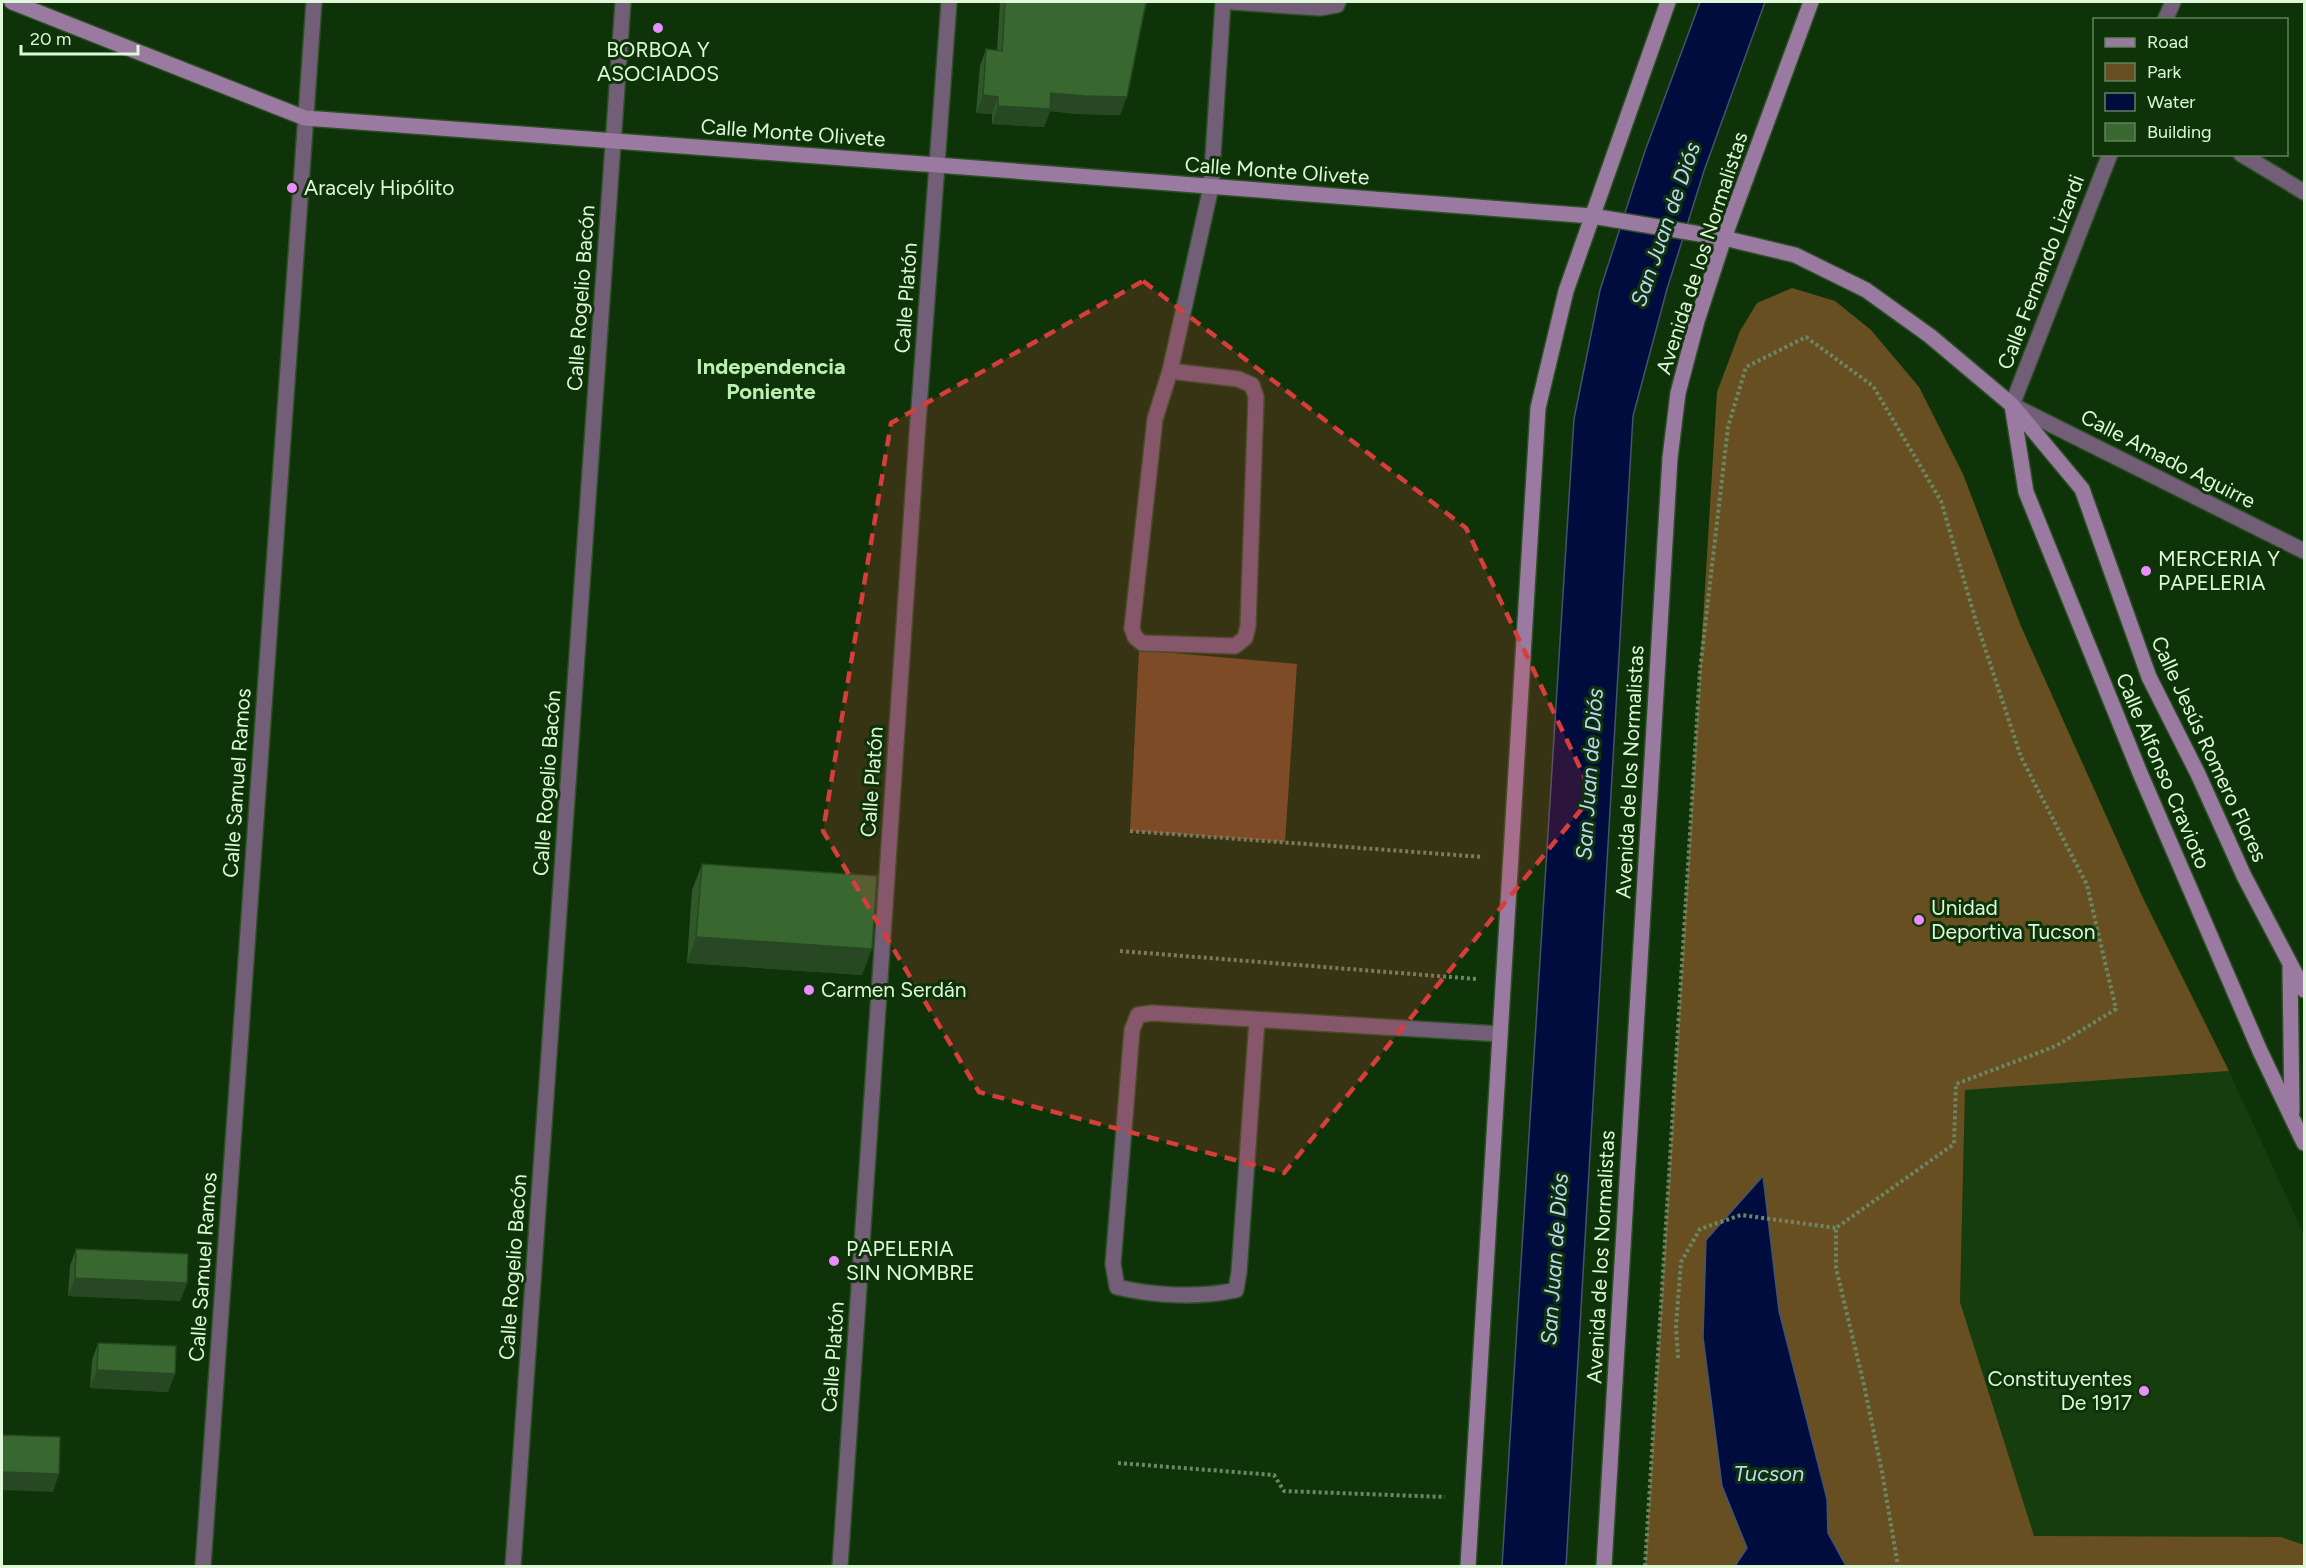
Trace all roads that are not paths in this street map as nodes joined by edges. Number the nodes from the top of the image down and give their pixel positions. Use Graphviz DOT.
graph roads {
  1 [pos="12,2"];
  2 [pos="314,2"];
  3 [pos="623,2"];
  4 [pos="949,2"];
  5 [pos="1223,2"];
  6 [pos="1231,2"];
  7 [pos="1338,2"];
  8 [pos="1668,2"];
  9 [pos="1811,2"];
  10 [pos="2173,2"];
  11 [pos="2166,18"];
  12 [pos="305,118"];
  13 [pos="613,141"];
  14 [pos="2108,156"];
  15 [pos="2244,156"];
  16 [pos="937,165"];
  17 [pos="1211,187"];
  18 [pos="2304,192"];
  19 [pos="1599,218"];
  20 [pos="1724,238"];
  21 [pos="1170,371"];
  22 [pos="2012,405"];
  23 [pos="2304,551"];
  24 [pos="2290,963"];
  25 [pos="2304,990"];
  26 [pos="1257,1020"];
  27 [pos="1500,1034"];
  28 [pos="2292,1118"];
  29 [pos="2304,1143"];
  30 [pos="203,1566"];
  31 [pos="513,1566"];
  32 [pos="840,1566"];
  33 [pos="1468,1566"];
  34 [pos="1604,1566"];
  1 -- 12 [label="street, Calle Monte Olivete"];
  2 -- 12 [label="street, Calle Samuel Ramos"];
  3 -- 13 [label="street, Calle Rogelio Bacón"];
  4 -- 16 [label="street, Calle Platón"];
  5 -- 17 [label="street"];
  6 -- 7 [label="street"];
  8 -- 19 [label="street"];
  9 -- 20 [label="street, Avenida de los Normalistas"];
  10 -- 11 [label="street"];
  12 -- 13 [label="street, Calle Monte Olivete"];
  12 -- 30 [label="street, Calle Samuel Ramos"];
  13 -- 16 [label="street, Calle Monte Olivete"];
  13 -- 31 [label="street, Calle Rogelio Bacón"];
  14 -- 22 [label="street, Calle Fernando Lizardi"];
  15 -- 18 [label="street"];
  16 -- 17 [label="street, Calle Monte Olivete"];
  16 -- 32 [label="street, Calle Platón"];
  17 -- 19 [label="street, Calle Monte Olivete"];
  17 -- 21 [label="street"];
  19 -- 20 [label="street, Calle Jesús Romero Flores"];
  19 -- 27 [label="street"];
  20 -- 22 [label="street, Calle Jesús Romero Flores"];
  20 -- 34 [label="street, Avenida de los Normalistas"];
  21 -- 21 [label="street"];
  22 -- 23 [label="street, Calle Amado Aguirre"];
  22 -- 24 [label="street, Calle Jesús Romero Flores"];
  22 -- 28 [label="street, Calle Alfonso Cravioto"];
  24 -- 25 [label="street, Calle Jesús Romero Flores"];
  24 -- 28 [label="street"];
  26 -- 26 [label="street"];
  26 -- 27 [label="street"];
  27 -- 33 [label="street"];
  28 -- 29 [label="street, Calle Alfonso Cravioto"];
}
